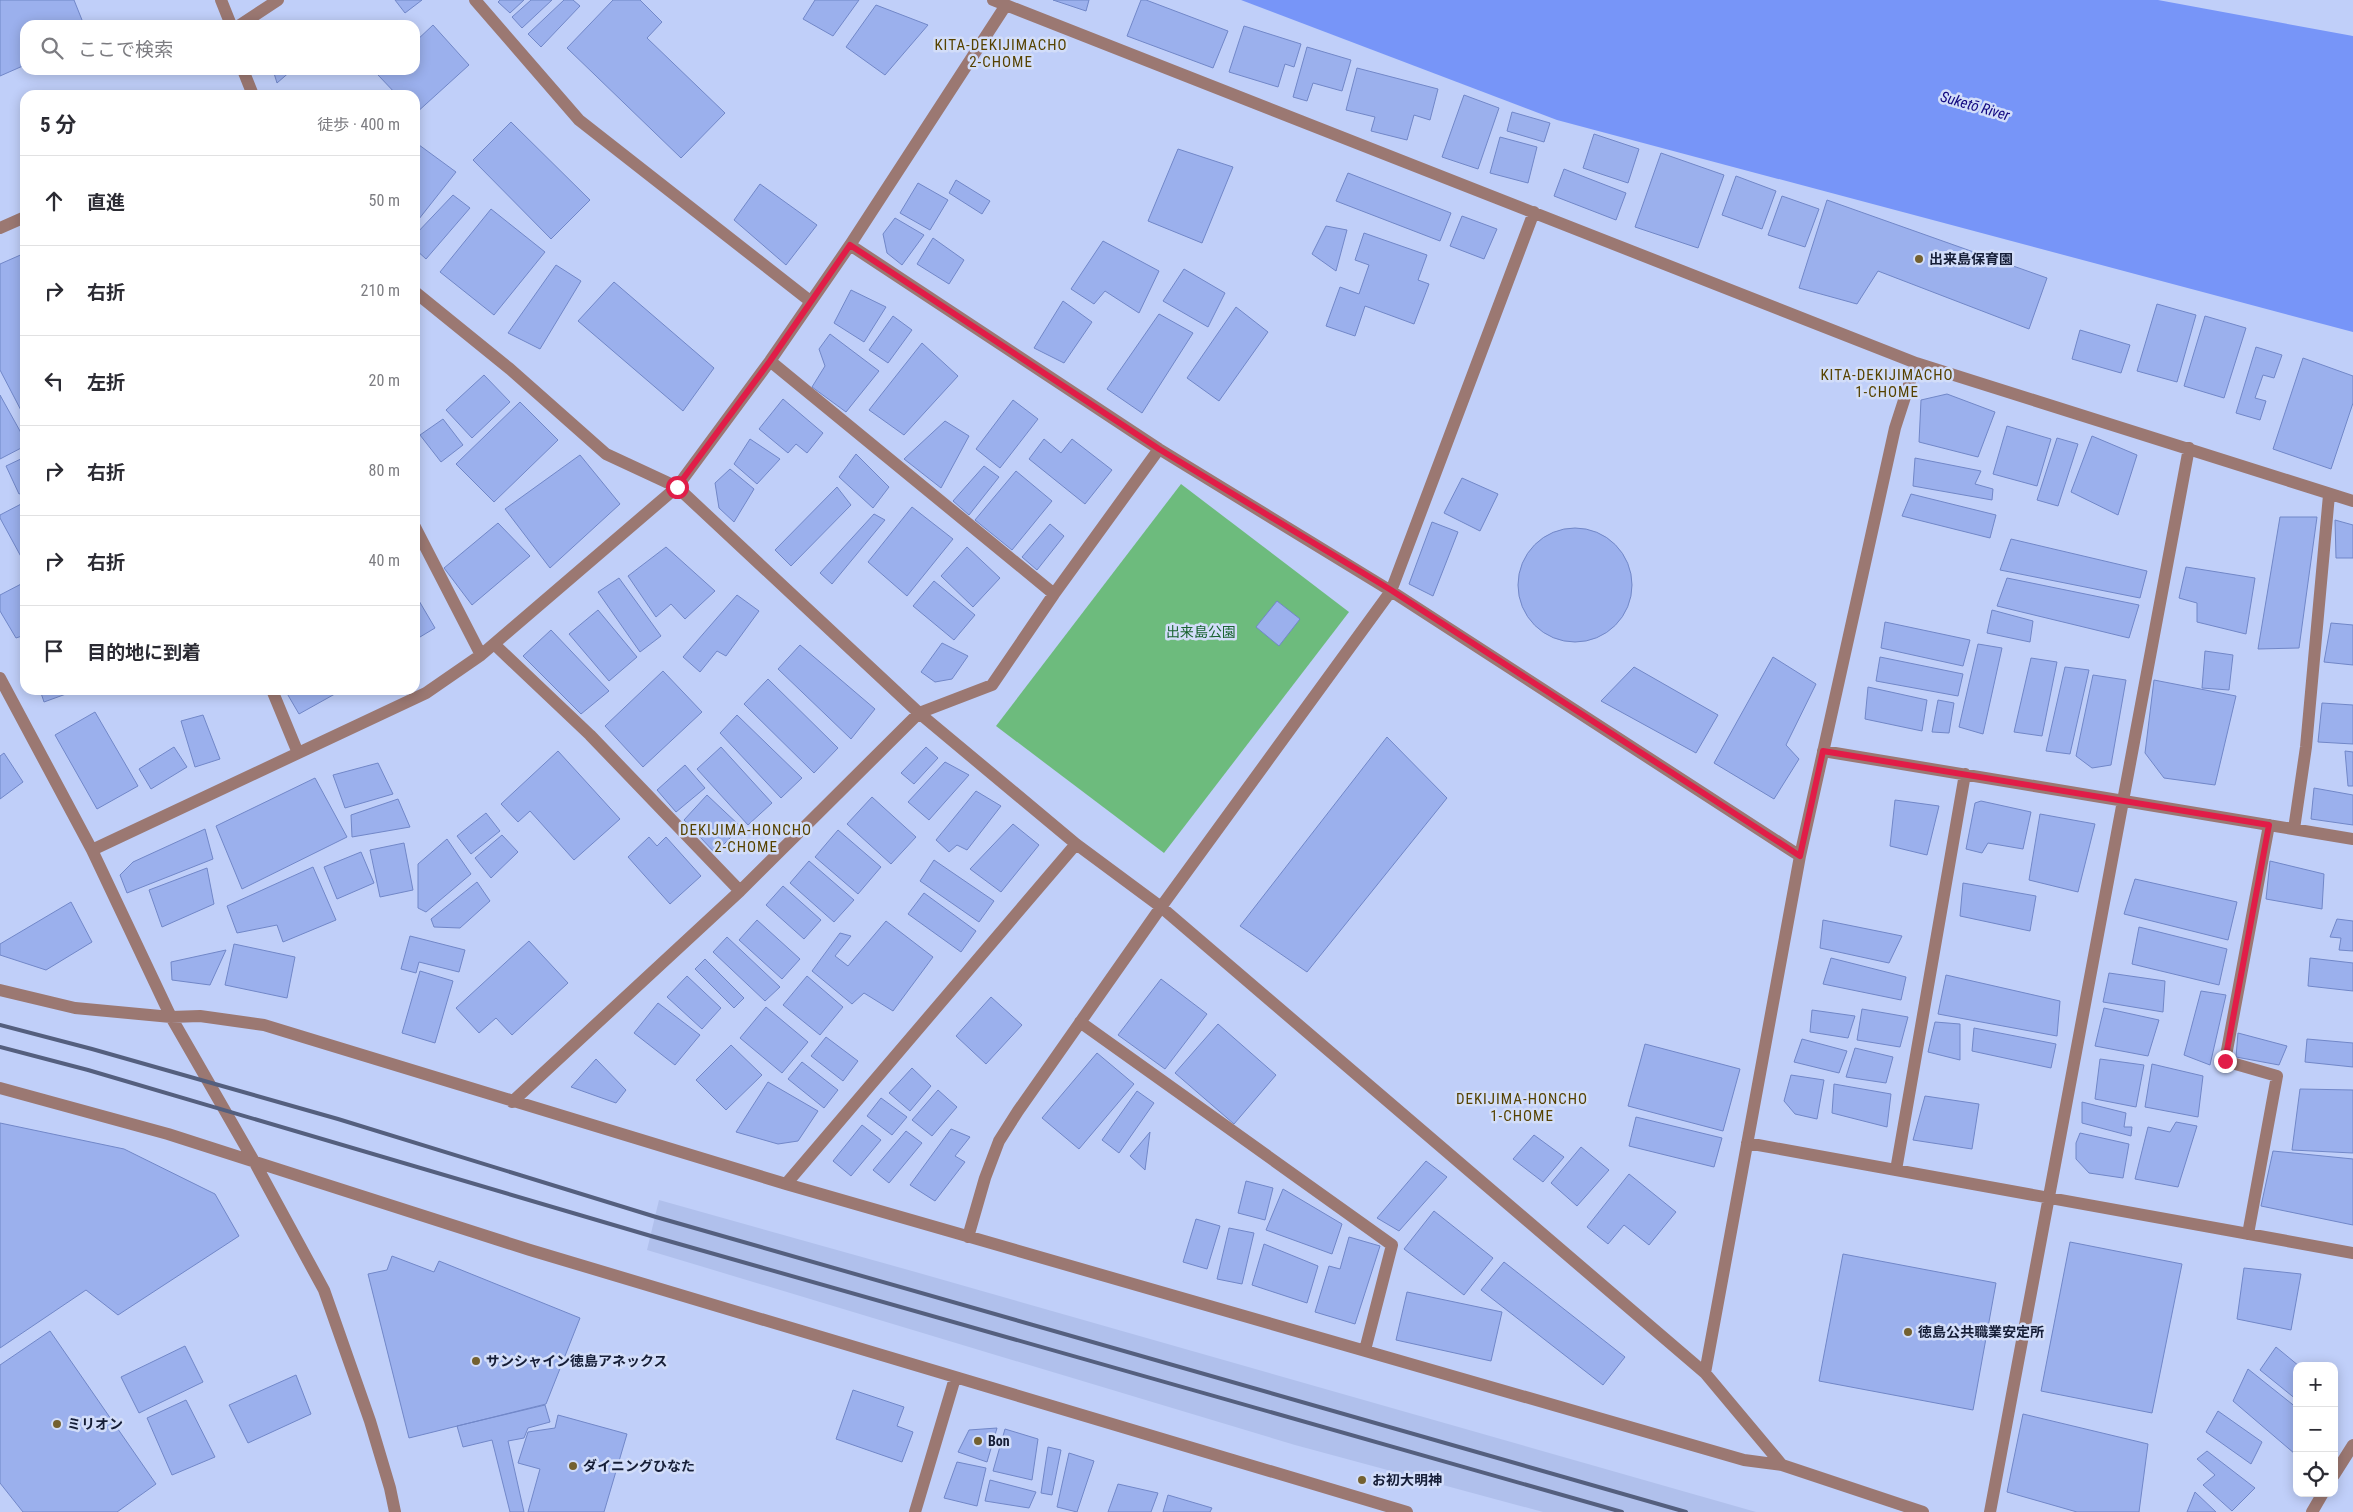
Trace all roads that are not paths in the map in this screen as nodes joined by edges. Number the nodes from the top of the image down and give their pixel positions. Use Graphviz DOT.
graph roads {
  1 [pos="221,0"];
  2 [pos="278,0"];
  3 [pos="475,0"];
  4 [pos="993,0"];
  5 [pos="1006,5"];
  6 [pos="229,20"];
  7 [pos="248,20"];
  8 [pos="245,75"];
  9 [pos="251,90"];
  10 [pos="1534,212"];
  11 [pos="20,219"];
  12 [pos="0,228"];
  13 [pos="850,245"];
  14 [pos="420,296"];
  15 [pos="810,301"];
  16 [pos="770,361"];
  17 [pos="1916,363"];
  18 [pos="2189,448"];
  19 [pos="1159,449"];
  20 [pos="677,487"];
  21 [pos="2329,495"];
  22 [pos="2353,501"];
  23 [pos="420,537"];
  24 [pos="1391,590"];
  25 [pos="1054,594"];
  26 [pos="494,644"];
  27 [pos="481,655"];
  28 [pos="0,678"];
  29 [pos="274,695"];
  30 [pos="919,712"];
  31 [pos="1823,751"];
  32 [pos="298,753"];
  33 [pos="1964,774"];
  34 [pos="2123,801"];
  35 [pos="2269,825"];
  36 [pos="2294,829"];
  37 [pos="2353,839"];
  38 [pos="1076,844"];
  39 [pos="92,850"];
  40 [pos="1800,856"];
  41 [pos="740,891"];
  42 [pos="1161,907"];
  43 [pos="0,990"];
  44 [pos="171,1017"];
  45 [pos="1080,1022"];
  46 [pos="0,1088"];
  47 [pos="512,1102"];
  48 [pos="1747,1143"];
  49 [pos="255,1163"];
  50 [pos="1896,1170"];
  51 [pos="786,1184"];
  52 [pos="2049,1197"];
  53 [pos="2248,1234"];
  54 [pos="968,1237"];
  55 [pos="2353,1253"];
  56 [pos="1364,1350"];
  57 [pos="1705,1373"];
  58 [pos="955,1378"];
  59 [pos="2353,1445"];
  60 [pos="1782,1465"];
  61 [pos="2338,1469"];
  62 [pos="2321,1497"];
  63 [pos="395,1512"];
  64 [pos="915,1512"];
  65 [pos="1406,1512"];
  66 [pos="1923,1512"];
  67 [pos="1990,1512"];
  68 [pos="2312,1512"];
  1 -- 6 [label="street"];
  2 -- 7 [label="street"];
  3 -- 15 [label="street"];
  4 -- 5 [label="street"];
  5 -- 10 [label="street"];
  5 -- 13 [label="street"];
  8 -- 9 [label="street"];
  10 -- 17 [label="street"];
  10 -- 24 [label="street"];
  11 -- 12 [label="street"];
  13 -- 15 [label="street"];
  13 -- 19 [label="street"];
  14 -- 20 [label="street"];
  15 -- 16 [label="street"];
  16 -- 20 [label="street"];
  16 -- 25 [label="street"];
  17 -- 18 [label="street"];
  17 -- 31 [label="street"];
  18 -- 21 [label="street"];
  18 -- 34 [label="street"];
  19 -- 24 [label="street"];
  19 -- 25 [label="street"];
  20 -- 26 [label="street"];
  20 -- 30 [label="street"];
  21 -- 22 [label="street"];
  21 -- 36 [label="street"];
  23 -- 27 [label="street"];
  24 -- 40 [label="street"];
  24 -- 42 [label="street"];
  25 -- 30 [label="street"];
  26 -- 27 [label="street"];
  26 -- 41 [label="street"];
  27 -- 32 [label="street"];
  28 -- 39 [label="street"];
  29 -- 32 [label="street"];
  30 -- 38 [label="street"];
  30 -- 41 [label="street"];
  31 -- 33 [label="street"];
  31 -- 40 [label="street"];
  32 -- 39 [label="street"];
  33 -- 34 [label="street"];
  33 -- 50 [label="street"];
  34 -- 35 [label="street"];
  34 -- 52 [label="street"];
  35 -- 36 [label="street"];
  35 -- 53 [label="street"];
  36 -- 37 [label="street"];
  38 -- 42 [label="street"];
  38 -- 51 [label="street"];
  39 -- 44 [label="street"];
  40 -- 48 [label="street"];
  41 -- 47 [label="street"];
  42 -- 45 [label="street"];
  42 -- 57 [label="street"];
  43 -- 44 [label="street"];
  44 -- 47 [label="street"];
  44 -- 49 [label="street"];
  45 -- 54 [label="street"];
  45 -- 56 [label="street"];
  46 -- 49 [label="street"];
  47 -- 51 [label="street"];
  48 -- 50 [label="street"];
  48 -- 57 [label="street"];
  49 -- 58 [label="street"];
  49 -- 63 [label="street"];
  50 -- 52 [label="street"];
  51 -- 54 [label="street"];
  52 -- 53 [label="street"];
  52 -- 67 [label="street"];
  53 -- 55 [label="street"];
  54 -- 56 [label="street"];
  56 -- 60 [label="street"];
  57 -- 60 [label="street"];
  58 -- 64 [label="street"];
  58 -- 65 [label="street"];
  59 -- 61 [label="street"];
  60 -- 66 [label="street"];
  62 -- 68 [label="street"];
}
